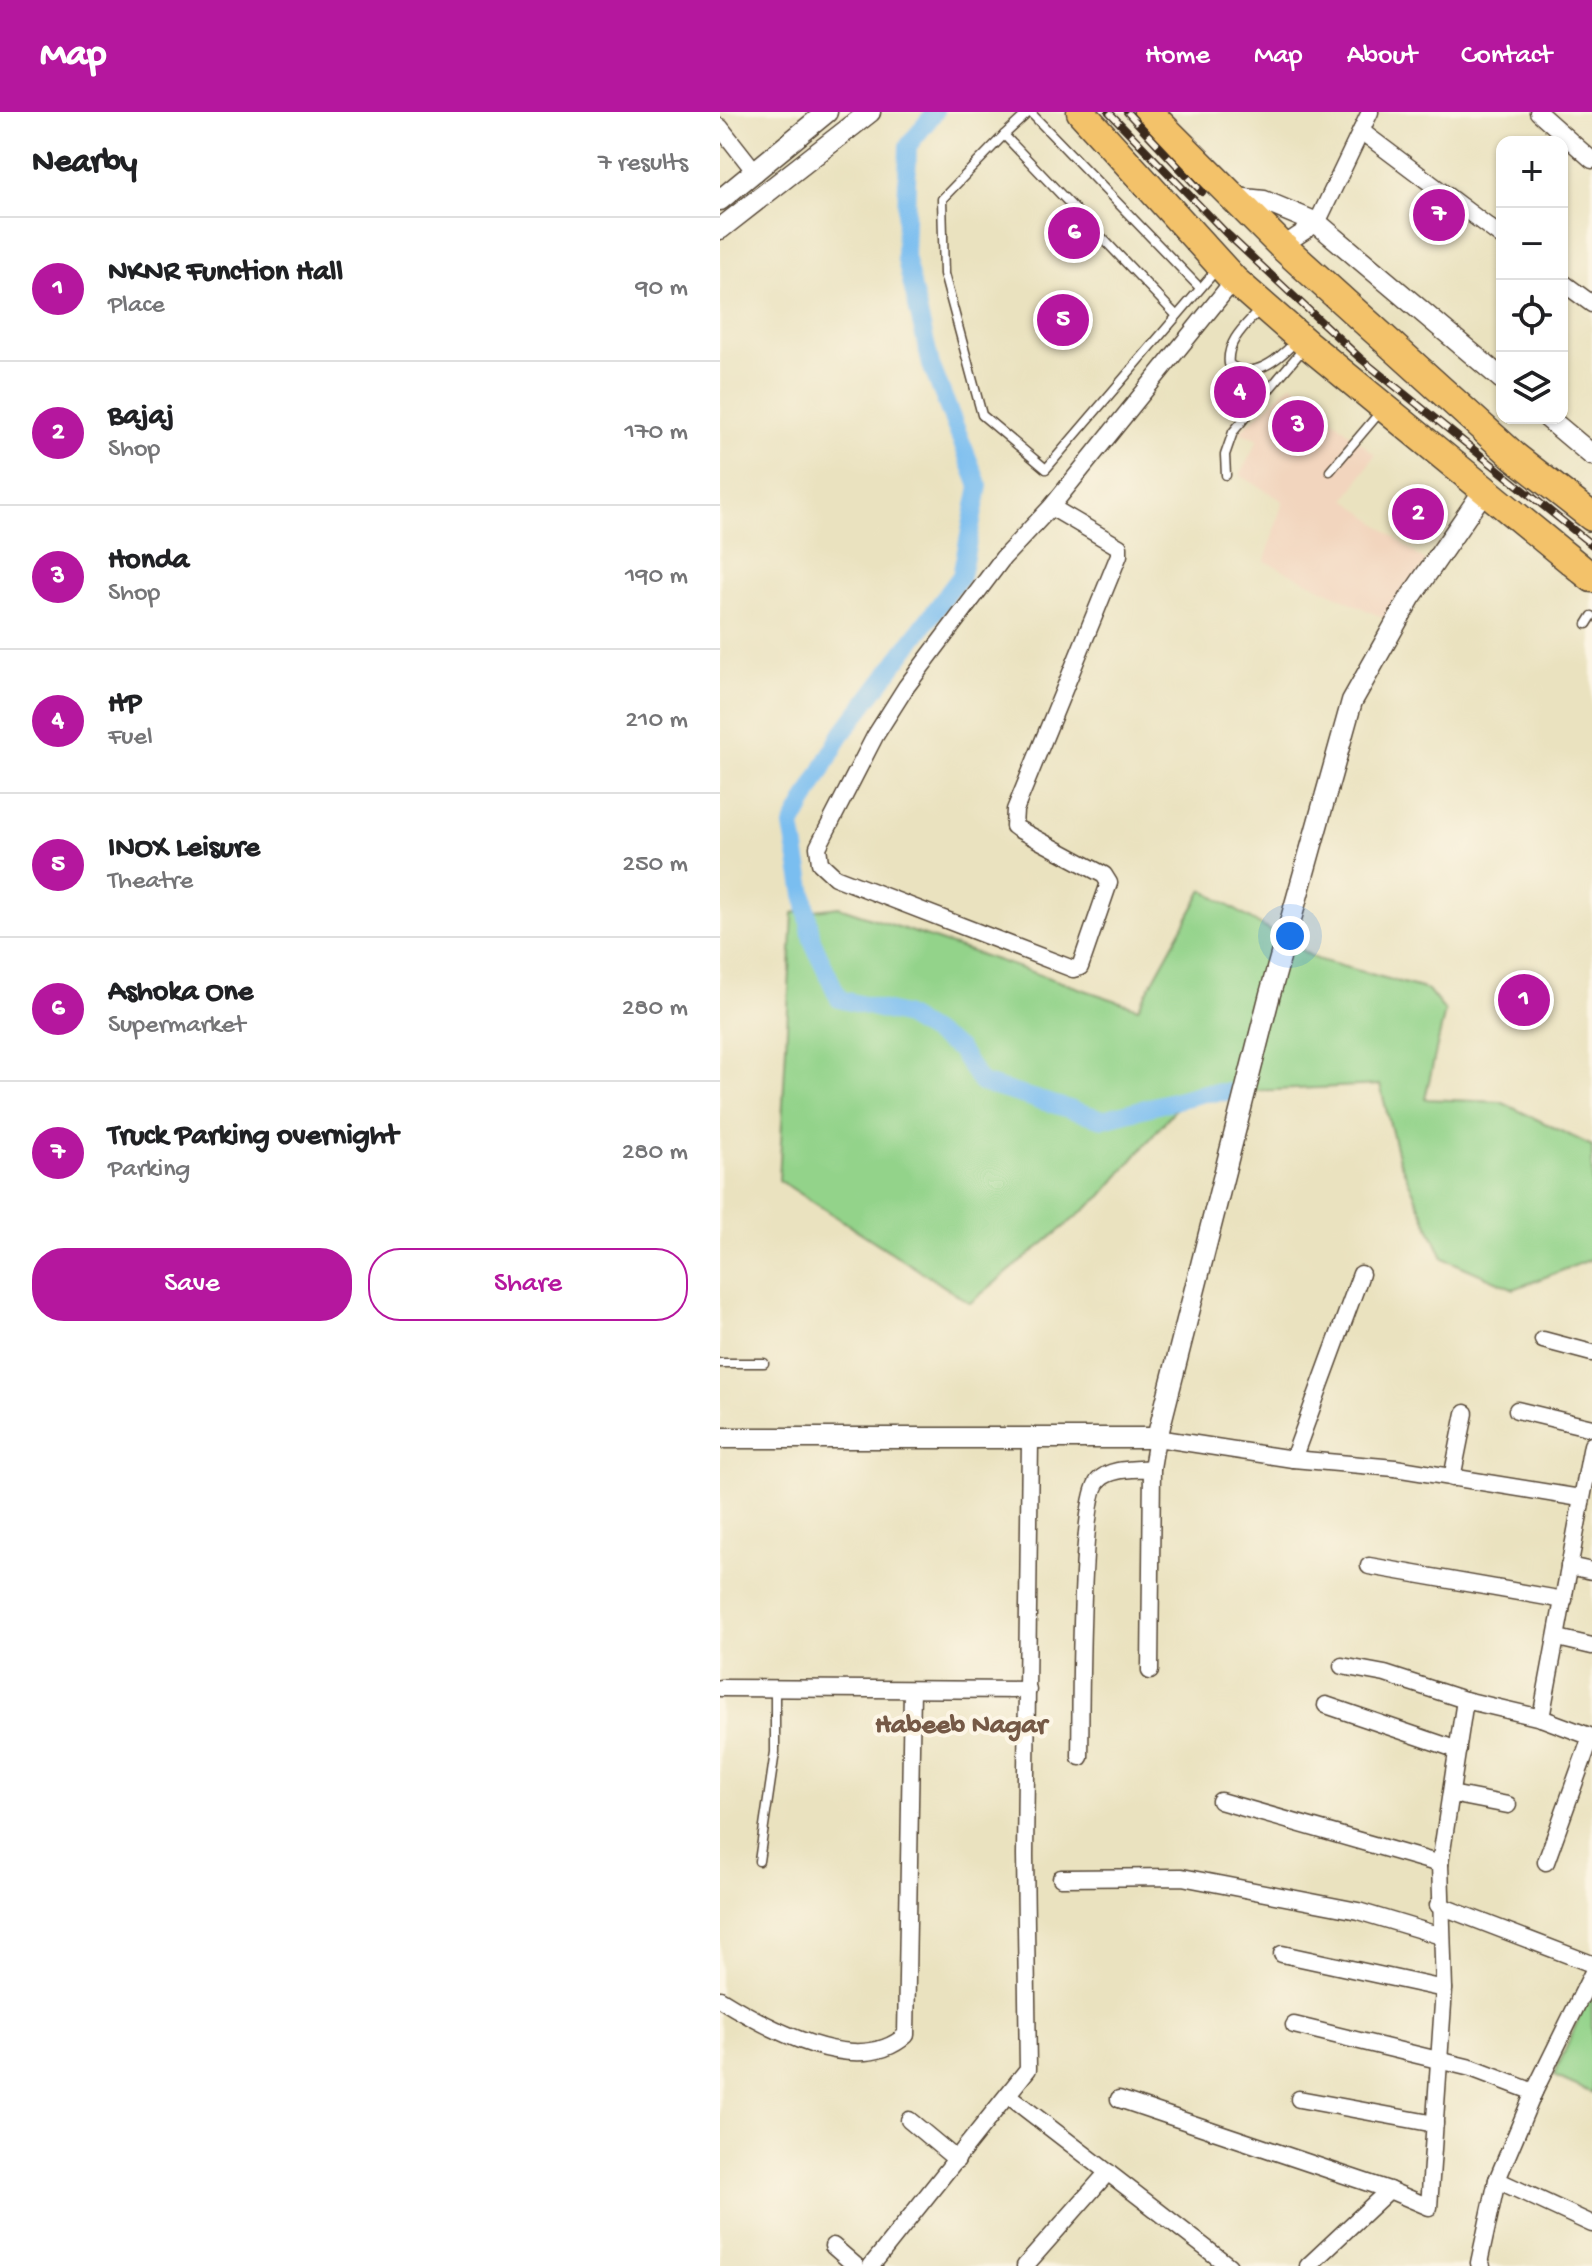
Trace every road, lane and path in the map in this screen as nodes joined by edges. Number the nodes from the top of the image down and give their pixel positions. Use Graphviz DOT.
graph roads {
  1 [pos="827,112"];
  2 [pos="870,112"];
  3 [pos="1029,112"];
  4 [pos="1081,112"];
  5 [pos="1148,112"];
  6 [pos="1370,112"];
  7 [pos="1538,112"];
  8 [pos="720,127"];
  9 [pos="1361,131"];
  10 [pos="1004,135"];
  11 [pos="1592,160"];
  12 [pos="756,173"];
  13 [pos="1235,198"];
  14 [pos="720,200"];
  15 [pos="1317,223"];
  16 [pos="720,229"];
  17 [pos="1496,232"];
  18 [pos="1282,246"];
  19 [pos="1228,272"];
  20 [pos="1568,286"];
  21 [pos="1200,288"];
  22 [pos="1592,304"];
  23 [pos="1263,306"];
  24 [pos="1176,315"];
  25 [pos="1303,341"];
  26 [pos="1496,374"];
  27 [pos="1384,407"];
  28 [pos="1555,424"];
  29 [pos="1592,455"];
  30 [pos="1330,471"];
  31 [pos="1226,475"];
  32 [pos="1485,489"];
  33 [pos="1051,507"];
  34 [pos="1592,517"];
  35 [pos="1592,578"];
  36 [pos="1361,1274"];
  37 [pos="1543,1340"];
  38 [pos="1592,1353"];
  39 [pos="720,1363"];
  40 [pos="764,1363"];
  41 [pos="1517,1410"];
  42 [pos="1465,1413"];
  43 [pos="1592,1428"];
  44 [pos="720,1438"];
  45 [pos="1157,1438"];
  46 [pos="1030,1441"];
  47 [pos="1592,1445"];
  48 [pos="1293,1459"];
  49 [pos="1152,1468"];
  50 [pos="1452,1478"];
  51 [pos="1580,1498"];
  52 [pos="1369,1566"];
  53 [pos="1569,1566"];
  54 [pos="1592,1571"];
  55 [pos="1564,1600"];
  56 [pos="1558,1638"];
  57 [pos="1592,1646"];
  58 [pos="1342,1666"];
  59 [pos="1150,1671"];
  60 [pos="720,1688"];
  61 [pos="775,1689"];
  62 [pos="912,1690"];
  63 [pos="1028,1690"];
  64 [pos="1465,1700"];
  65 [pos="1326,1705"];
  66 [pos="1541,1718"];
  67 [pos="1591,1737"];
  68 [pos="1458,1750"];
  69 [pos="1080,1757"];
  70 [pos="1451,1794"];
  71 [pos="1220,1801"];
  72 [pos="1508,1805"];
  73 [pos="759,1861"];
  74 [pos="1546,1862"];
  75 [pos="1440,1864"];
  76 [pos="1061,1878"];
  77 [pos="1438,1905"];
  78 [pos="1441,1936"];
  79 [pos="1282,1954"];
  80 [pos="1592,1964"];
  81 [pos="1592,1974"];
  82 [pos="1444,1989"];
  83 [pos="720,1999"];
  84 [pos="1294,2025"];
  85 [pos="1437,2059"];
  86 [pos="1534,2092"];
  87 [pos="1009,2096"];
  88 [pos="1119,2099"];
  89 [pos="1299,2099"];
  90 [pos="909,2120"];
  91 [pos="1435,2124"];
  92 [pos="957,2160"];
  93 [pos="1108,2172"];
  94 [pos="1497,2180"];
  95 [pos="1389,2190"];
  96 [pos="1592,2224"];
  97 [pos="833,2246"];
  98 [pos="1479,2265"];
  99 [pos="856,2266"];
  100 [pos="871,2266"];
  101 [pos="1025,2266"];
  102 [pos="1229,2266"];
  103 [pos="1308,2266"];
  1 -- 12 [label="street"];
  2 -- 16 [label="street"];
  3 -- 10 [label="lane"];
  3 -- 21 [label="lane"];
  4 -- 19 [label="highway"];
  5 -- 13 [label="highway"];
  6 -- 9 [label="street"];
  7 -- 11 [label="street"];
  8 -- 12 [label="street"];
  9 -- 15 [label="street"];
  9 -- 17 [label="street"];
  10 -- 24 [label="lane"];
  10 -- 24 [label="lane"];
  12 -- 14 [label="street"];
  13 -- 15 [label="street"];
  13 -- 18 [label="highway"];
  15 -- 18 [label="street"];
  15 -- 26 [label="street"];
  18 -- 34 [label="highway"];
  19 -- 21 [label="lane"];
  19 -- 23 [label="highway"];
  19 -- 33 [label="street"];
  20 -- 22 [label="street"];
  21 -- 24 [label="lane"];
  23 -- 25 [label="highway"];
  23 -- 25 [label="lane"];
  25 -- 27 [label="highway"];
  25 -- 31 [label="lane"];
  27 -- 30 [label="lane"];
  27 -- 32 [label="highway"];
  28 -- 29 [label="street"];
  32 -- 35 [label="highway"];
  32 -- 45 [label="street"];
  33 -- 33 [label="street"];
  36 -- 48 [label="street"];
  37 -- 38 [label="street"];
  39 -- 40 [label="lane"];
  41 -- 43 [label="street"];
  42 -- 50 [label="street"];
  44 -- 46 [label="street"];
  45 -- 46 [label="street"];
  45 -- 48 [label="street"];
  45 -- 49 [label="street"];
  46 -- 63 [label="street"];
  47 -- 51 [label="street"];
  48 -- 50 [label="street"];
  49 -- 59 [label="street"];
  49 -- 69 [label="street"];
  50 -- 51 [label="street"];
  51 -- 53 [label="street"];
  52 -- 55 [label="street"];
  53 -- 54 [label="street"];
  53 -- 55 [label="street"];
  55 -- 56 [label="street"];
  56 -- 57 [label="street"];
  56 -- 66 [label="street"];
  58 -- 64 [label="street"];
  60 -- 61 [label="street"];
  61 -- 62 [label="street"];
  61 -- 73 [label="lane"];
  62 -- 63 [label="street"];
  62 -- 83 [label="street"];
  63 -- 87 [label="street"];
  64 -- 66 [label="street"];
  64 -- 68 [label="street"];
  65 -- 68 [label="street"];
  66 -- 67 [label="street"];
  67 -- 74 [label="street"];
  68 -- 70 [label="street"];
  70 -- 72 [label="street"];
  70 -- 75 [label="street"];
  71 -- 75 [label="street"];
  75 -- 77 [label="street"];
  76 -- 78 [label="street"];
  77 -- 78 [label="street"];
  77 -- 80 [label="street"];
  78 -- 82 [label="street"];
  79 -- 82 [label="street"];
  81 -- 86 [label="street"];
  82 -- 85 [label="street"];
  84 -- 85 [label="street"];
  85 -- 86 [label="street"];
  85 -- 91 [label="street"];
  86 -- 94 [label="street"];
  87 -- 92 [label="street"];
  87 -- 93 [label="street"];
  88 -- 95 [label="street"];
  89 -- 91 [label="street"];
  90 -- 92 [label="street"];
  91 -- 95 [label="street"];
  92 -- 100 [label="street"];
  93 -- 101 [label="street"];
  93 -- 102 [label="street"];
  94 -- 96 [label="street"];
  94 -- 98 [label="street"];
  95 -- 103 [label="street"];
  97 -- 99 [label="street"];
}
